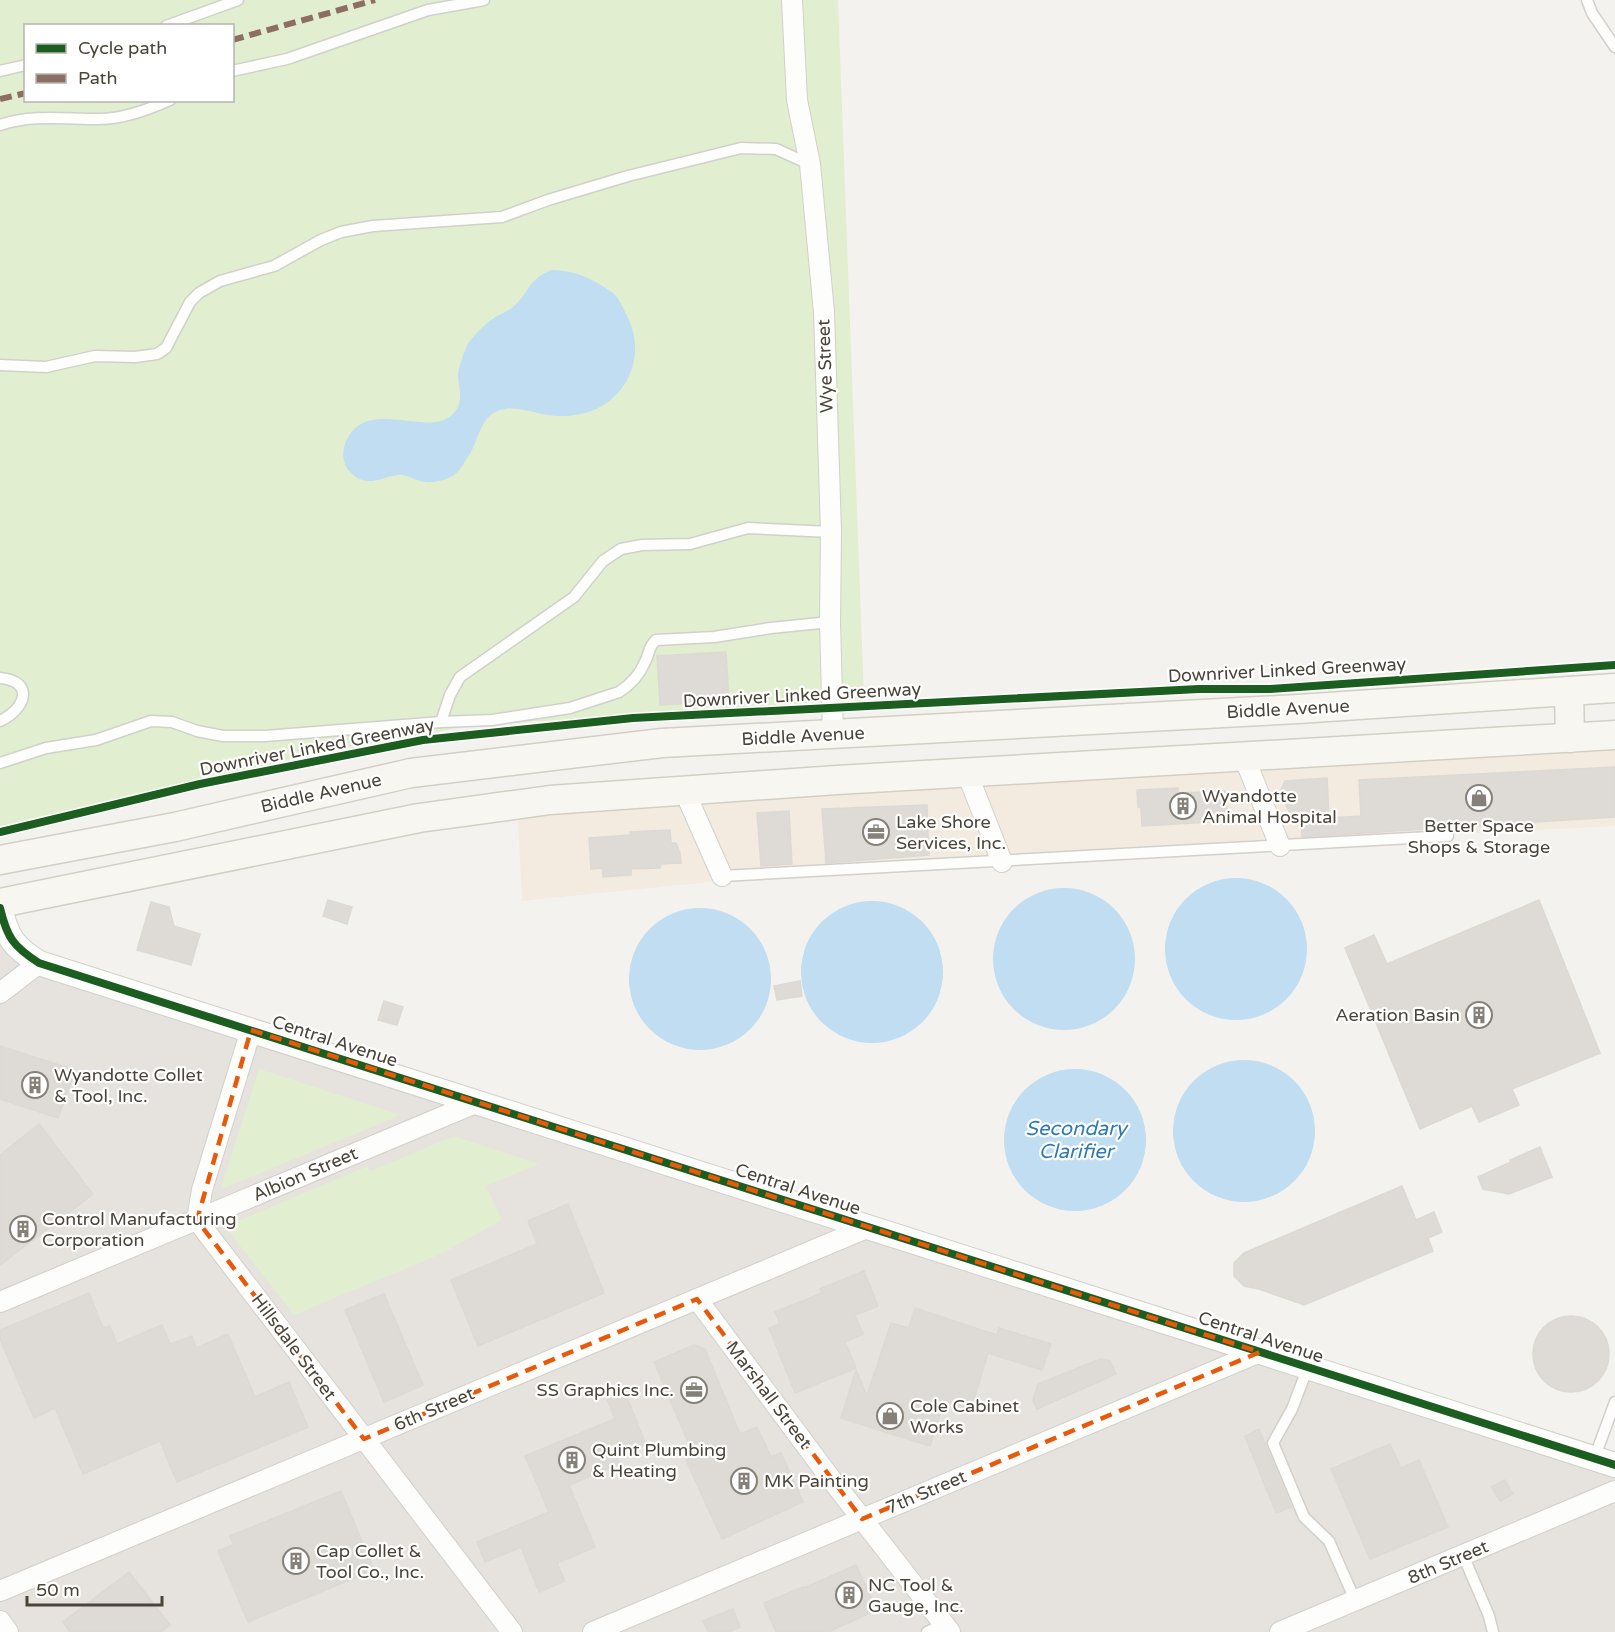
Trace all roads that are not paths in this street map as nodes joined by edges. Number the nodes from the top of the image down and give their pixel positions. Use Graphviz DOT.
graph roads {
  1 [pos="238,0"];
  2 [pos="484,0"];
  3 [pos="792,0"];
  4 [pos="1587,0"];
  5 [pos="172,24"];
  6 [pos="1615,47"];
  7 [pos="24,65"];
  8 [pos="0,71"];
  9 [pos="234,71"];
  10 [pos="165,102"];
  11 [pos="0,125"];
  12 [pos="810,164"];
  13 [pos="0,365"];
  14 [pos="831,532"];
  15 [pos="830,622"];
  16 [pos="0,678"];
  17 [pos="1615,688"];
  18 [pos="1569,691"];
  19 [pos="446,705"];
  20 [pos="1298,709"];
  21 [pos="0,721"];
  22 [pos="441,722"];
  23 [pos="460,722"];
  24 [pos="423,724"];
  25 [pos="833,735"];
  26 [pos="1615,735"];
  27 [pos="1570,738"];
  28 [pos="1293,754"];
  29 [pos="1244,757"];
  30 [pos="0,763"];
  31 [pos="411,773"];
  32 [pos="967,773"];
  33 [pos="837,780"];
  34 [pos="684,790"];
  35 [pos="419,818"];
  36 [pos="1448,836"];
  37 [pos="1280,846"];
  38 [pos="0,860"];
  39 [pos="1002,862"];
  40 [pos="722,876"];
  41 [pos="0,903"];
  42 [pos="0,908"];
  43 [pos="39,963"];
  44 [pos="0,993"];
  45 [pos="251,1030"];
  46 [pos="478,1102"];
  47 [pos="197,1220"];
  48 [pos="869,1227"];
  49 [pos="697,1299"];
  50 [pos="0,1302"];
  51 [pos="1260,1352"];
  52 [pos="1308,1367"];
  53 [pos="1615,1402"];
  54 [pos="364,1439"];
  55 [pos="1605,1462"];
  56 [pos="1615,1491"];
  57 [pos="862,1519"];
  58 [pos="1463,1555"];
  59 [pos="0,1591"];
  60 [pos="1355,1600"];
  61 [pos="0,1621"];
  62 [pos="940,1629"];
  63 [pos="8,1632"];
  64 [pos="512,1632"];
  65 [pos="593,1632"];
  66 [pos="1280,1632"];
  67 [pos="1494,1632"];
  1 -- 5 [label="lane"];
  2 -- 9 [label="lane"];
  3 -- 12 [label="street, Wye Street"];
  4 -- 6 [label="lane"];
  7 -- 8 [label="lane"];
  10 -- 11 [label="lane"];
  12 -- 13 [label="lane"];
  12 -- 14 [label="street, Wye Street"];
  14 -- 15 [label="street, Wye Street"];
  14 -- 19 [label="lane"];
  15 -- 23 [label="lane"];
  15 -- 25 [label="street, Wye Street"];
  16 -- 21 [label="lane"];
  17 -- 18 [label="main road, Biddle Avenue"];
  18 -- 20 [label="main road, Biddle Avenue"];
  18 -- 27 [label="main road"];
  19 -- 22 [label="lane"];
  19 -- 23 [label="lane"];
  19 -- 24 [label="lane"];
  20 -- 25 [label="main road, Biddle Avenue"];
  20 -- 28 [label="main road"];
  22 -- 23 [label="lane"];
  22 -- 24 [label="lane"];
  24 -- 30 [label="lane"];
  25 -- 31 [label="main road, Biddle Avenue"];
  25 -- 33 [label="main road"];
  26 -- 27 [label="main road"];
  27 -- 28 [label="main road"];
  28 -- 29 [label="main road"];
  29 -- 32 [label="main road"];
  29 -- 37 [label="street"];
  31 -- 35 [label="main road"];
  31 -- 38 [label="main road, Biddle Avenue"];
  32 -- 33 [label="main road"];
  32 -- 39 [label="street"];
  33 -- 34 [label="main road"];
  34 -- 35 [label="main road"];
  34 -- 40 [label="street"];
  35 -- 41 [label="main road"];
  36 -- 37 [label="lane"];
  37 -- 39 [label="lane"];
  39 -- 40 [label="lane"];
  42 -- 43 [label="street, Central Avenue"];
  43 -- 44 [label="street"];
  43 -- 45 [label="street, Central Avenue"];
  45 -- 46 [label="street, Central Avenue"];
  45 -- 47 [label="street"];
  46 -- 47 [label="street, Albion Street"];
  46 -- 48 [label="street, Central Avenue"];
  47 -- 50 [label="street, Albion Street"];
  47 -- 54 [label="street, Hillsdale Street"];
  48 -- 49 [label="street, 6th Street"];
  48 -- 51 [label="street, Central Avenue"];
  49 -- 54 [label="street, 6th Street"];
  49 -- 57 [label="street, Marshall Street"];
  51 -- 52 [label="street, Central Avenue"];
  51 -- 57 [label="street, 7th Street"];
  52 -- 55 [label="street, Central Avenue"];
  52 -- 60 [label="lane"];
  53 -- 55 [label="lane"];
  54 -- 59 [label="street, 6th Street"];
  54 -- 64 [label="street, Hillsdale Street"];
  56 -- 58 [label="street, 8th Street"];
  57 -- 62 [label="street, Marshall Street"];
  57 -- 65 [label="street, 7th Street"];
  58 -- 60 [label="street, 8th Street"];
  58 -- 67 [label="lane"];
  60 -- 66 [label="street, 8th Street"];
  61 -- 63 [label="street"];
}
